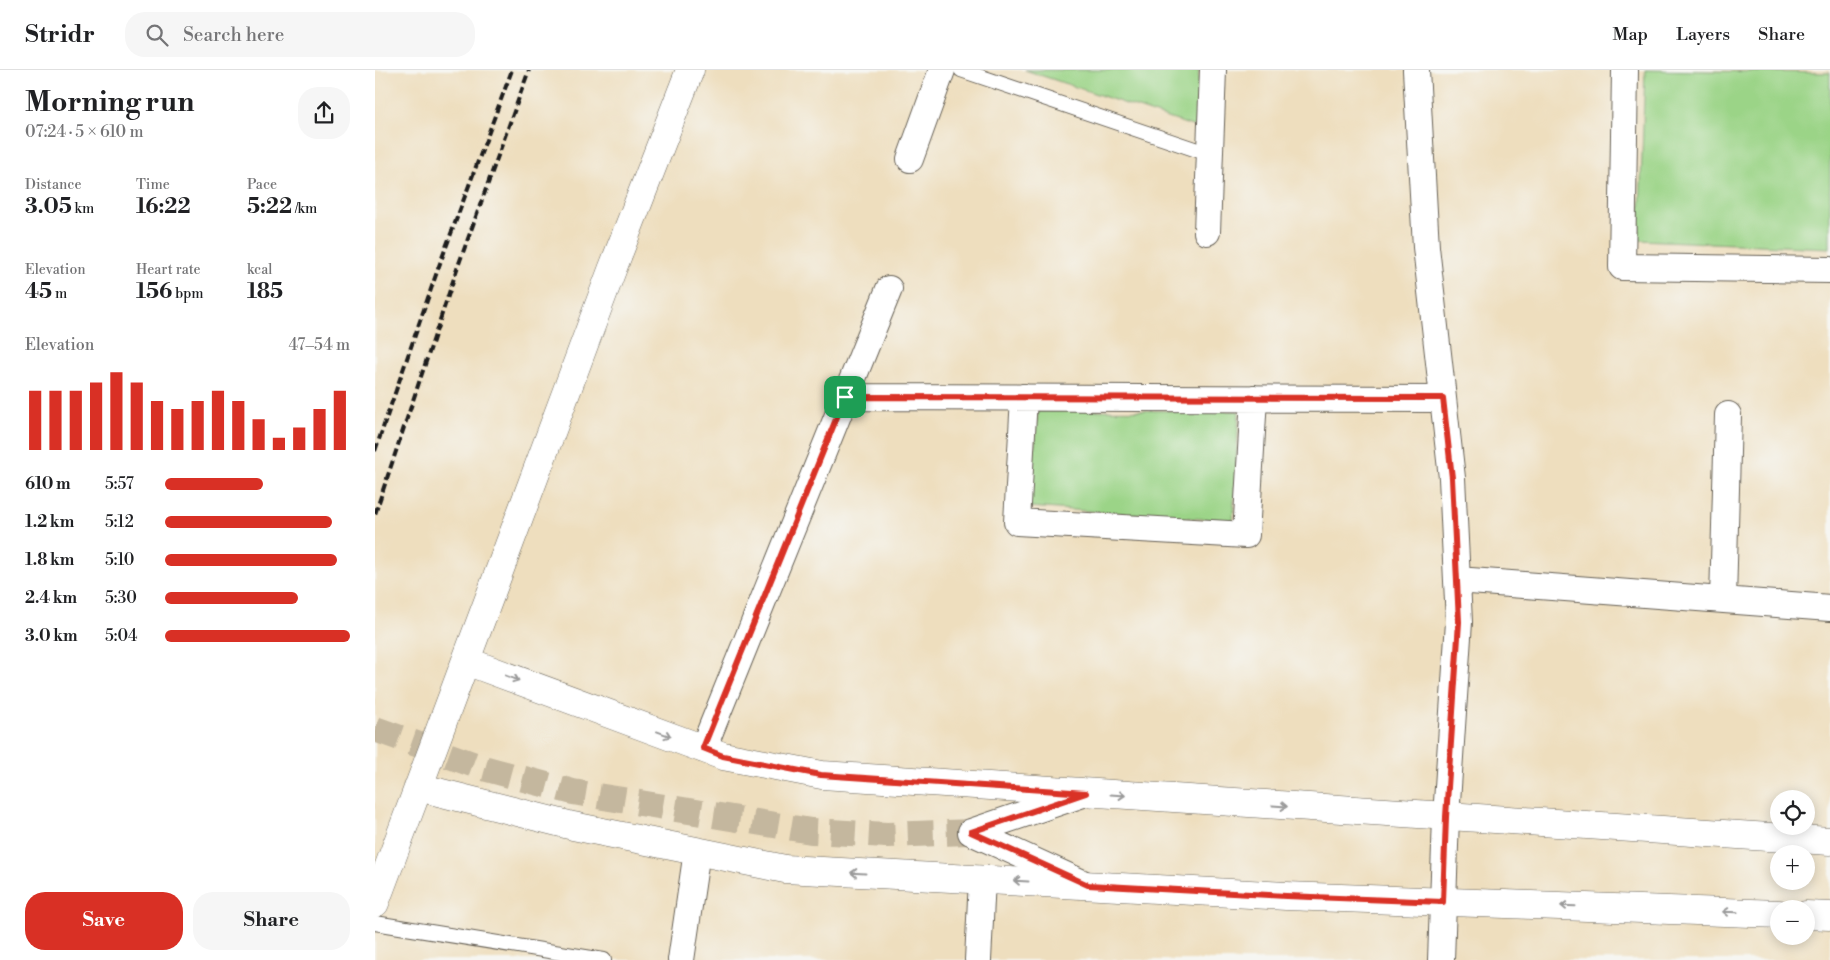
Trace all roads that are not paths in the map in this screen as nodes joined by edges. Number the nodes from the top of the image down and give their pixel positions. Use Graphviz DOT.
graph roads {
  1 [pos="690,70"];
  2 [pos="942,70"];
  3 [pos="961,70"];
  4 [pos="1213,70"];
  5 [pos="1416,70"];
  6 [pos="1625,70"];
  7 [pos="1209,154"];
  8 [pos="910,159"];
  9 [pos="1207,232"];
  10 [pos="1830,270"];
  11 [pos="889,289"];
  12 [pos="845,397"];
  13 [pos="1024,397"];
  14 [pos="1254,398"];
  15 [pos="1443,398"];
  16 [pos="1728,415"];
  17 [pos="1457,580"];
  18 [pos="1723,600"];
  19 [pos="1830,608"];
  20 [pos="466,661"];
  21 [pos="703,748"];
  22 [pos="418,787"];
  23 [pos="1086,793"];
  24 [pos="1446,817"];
  25 [pos="1830,841"];
  26 [pos="697,851"];
  27 [pos="982,879"];
  28 [pos="1088,885"];
  29 [pos="375,902"];
  30 [pos="1443,902"];
  31 [pos="1770,914"];
  32 [pos="1815,915"];
  33 [pos="1830,916"];
  34 [pos="375,923"];
  35 [pos="604,960"];
  36 [pos="681,960"];
  37 [pos="979,960"];
  38 [pos="1441,960"];
  1 -- 20 [label="street"];
  2 -- 8 [label="street"];
  3 -- 7 [label="lane"];
  4 -- 7 [label="street"];
  5 -- 15 [label="street"];
  6 -- 10 [label="street"];
  7 -- 9 [label="street"];
  11 -- 12 [label="street"];
  12 -- 13 [label="street"];
  12 -- 21 [label="street"];
  13 -- 14 [label="street"];
  13 -- 14 [label="street"];
  14 -- 15 [label="street"];
  15 -- 17 [label="street"];
  16 -- 18 [label="street"];
  17 -- 18 [label="street"];
  17 -- 24 [label="street"];
  18 -- 19 [label="street"];
  20 -- 21 [label="street, one-way"];
  20 -- 22 [label="street"];
  21 -- 23 [label="street"];
  22 -- 26 [label="street"];
  22 -- 29 [label="street"];
  23 -- 24 [label="street, one-way"];
  23 -- 28 [label="street"];
  24 -- 25 [label="street"];
  24 -- 30 [label="street"];
  27 -- 26 [label="street, one-way"];
  26 -- 36 [label="street"];
  28 -- 27 [label="street, one-way"];
  27 -- 37 [label="street"];
  28 -- 30 [label="street"];
  31 -- 30 [label="street, one-way"];
  30 -- 38 [label="street"];
  32 -- 33 [label="street"];
  34 -- 35 [label="lane"];
}
